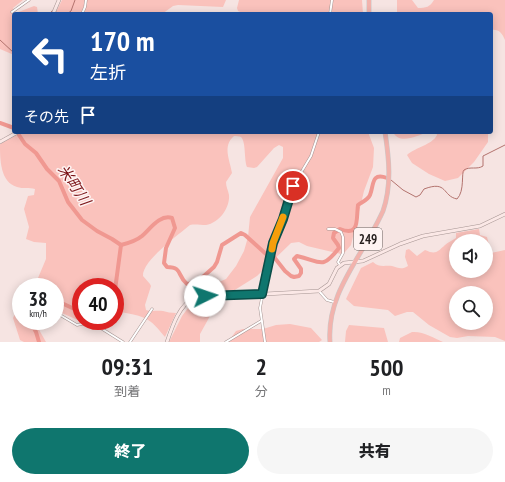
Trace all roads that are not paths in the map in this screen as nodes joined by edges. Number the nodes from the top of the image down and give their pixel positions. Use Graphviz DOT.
graph roads {
  1 [pos="29,0"];
  2 [pos="59,0"];
  3 [pos="86,0"];
  4 [pos="332,0"];
  5 [pos="369,0"];
  6 [pos="12,12"];
  7 [pos="54,12"];
  8 [pos="83,12"];
  9 [pos="330,12"];
  10 [pos="369,12"];
  11 [pos="15,134"];
  12 [pos="318,134"];
  13 [pos="385,134"];
  14 [pos="1,142"];
  15 [pos="505,214"];
  16 [pos="328,228"];
  17 [pos="355,262"];
  18 [pos="340,265"];
  19 [pos="319,291"];
  20 [pos="262,294"];
  21 [pos="334,302"];
  22 [pos="152,309"];
  23 [pos="64,317"];
  24 [pos="262,321"];
  25 [pos="123,342"];
  26 [pos="130,342"];
  27 [pos="167,342"];
  28 [pos="226,342"];
  29 [pos="265,342"];
  30 [pos="330,342"];
  1 -- 6 [label="street"];
  2 -- 7 [label="street"];
  3 -- 8 [label="street"];
  4 -- 9 [label="street"];
  5 -- 10 [label="highway"];
  11 -- 14 [label="street"];
  12 -- 20 [label="street"];
  13 -- 17 [label="highway, 249"];
  15 -- 17 [label="street"];
  16 -- 18 [label="street"];
  17 -- 18 [label="street"];
  17 -- 21 [label="highway, 249"];
  18 -- 19 [label="street"];
  19 -- 20 [label="street"];
  19 -- 21 [label="street"];
  20 -- 24 [label="street"];
  20 -- 27 [label="street"];
  21 -- 30 [label="highway, 249"];
  22 -- 26 [label="street"];
  23 -- 25 [label="street"];
  24 -- 28 [label="street"];
  24 -- 29 [label="street"];
}
